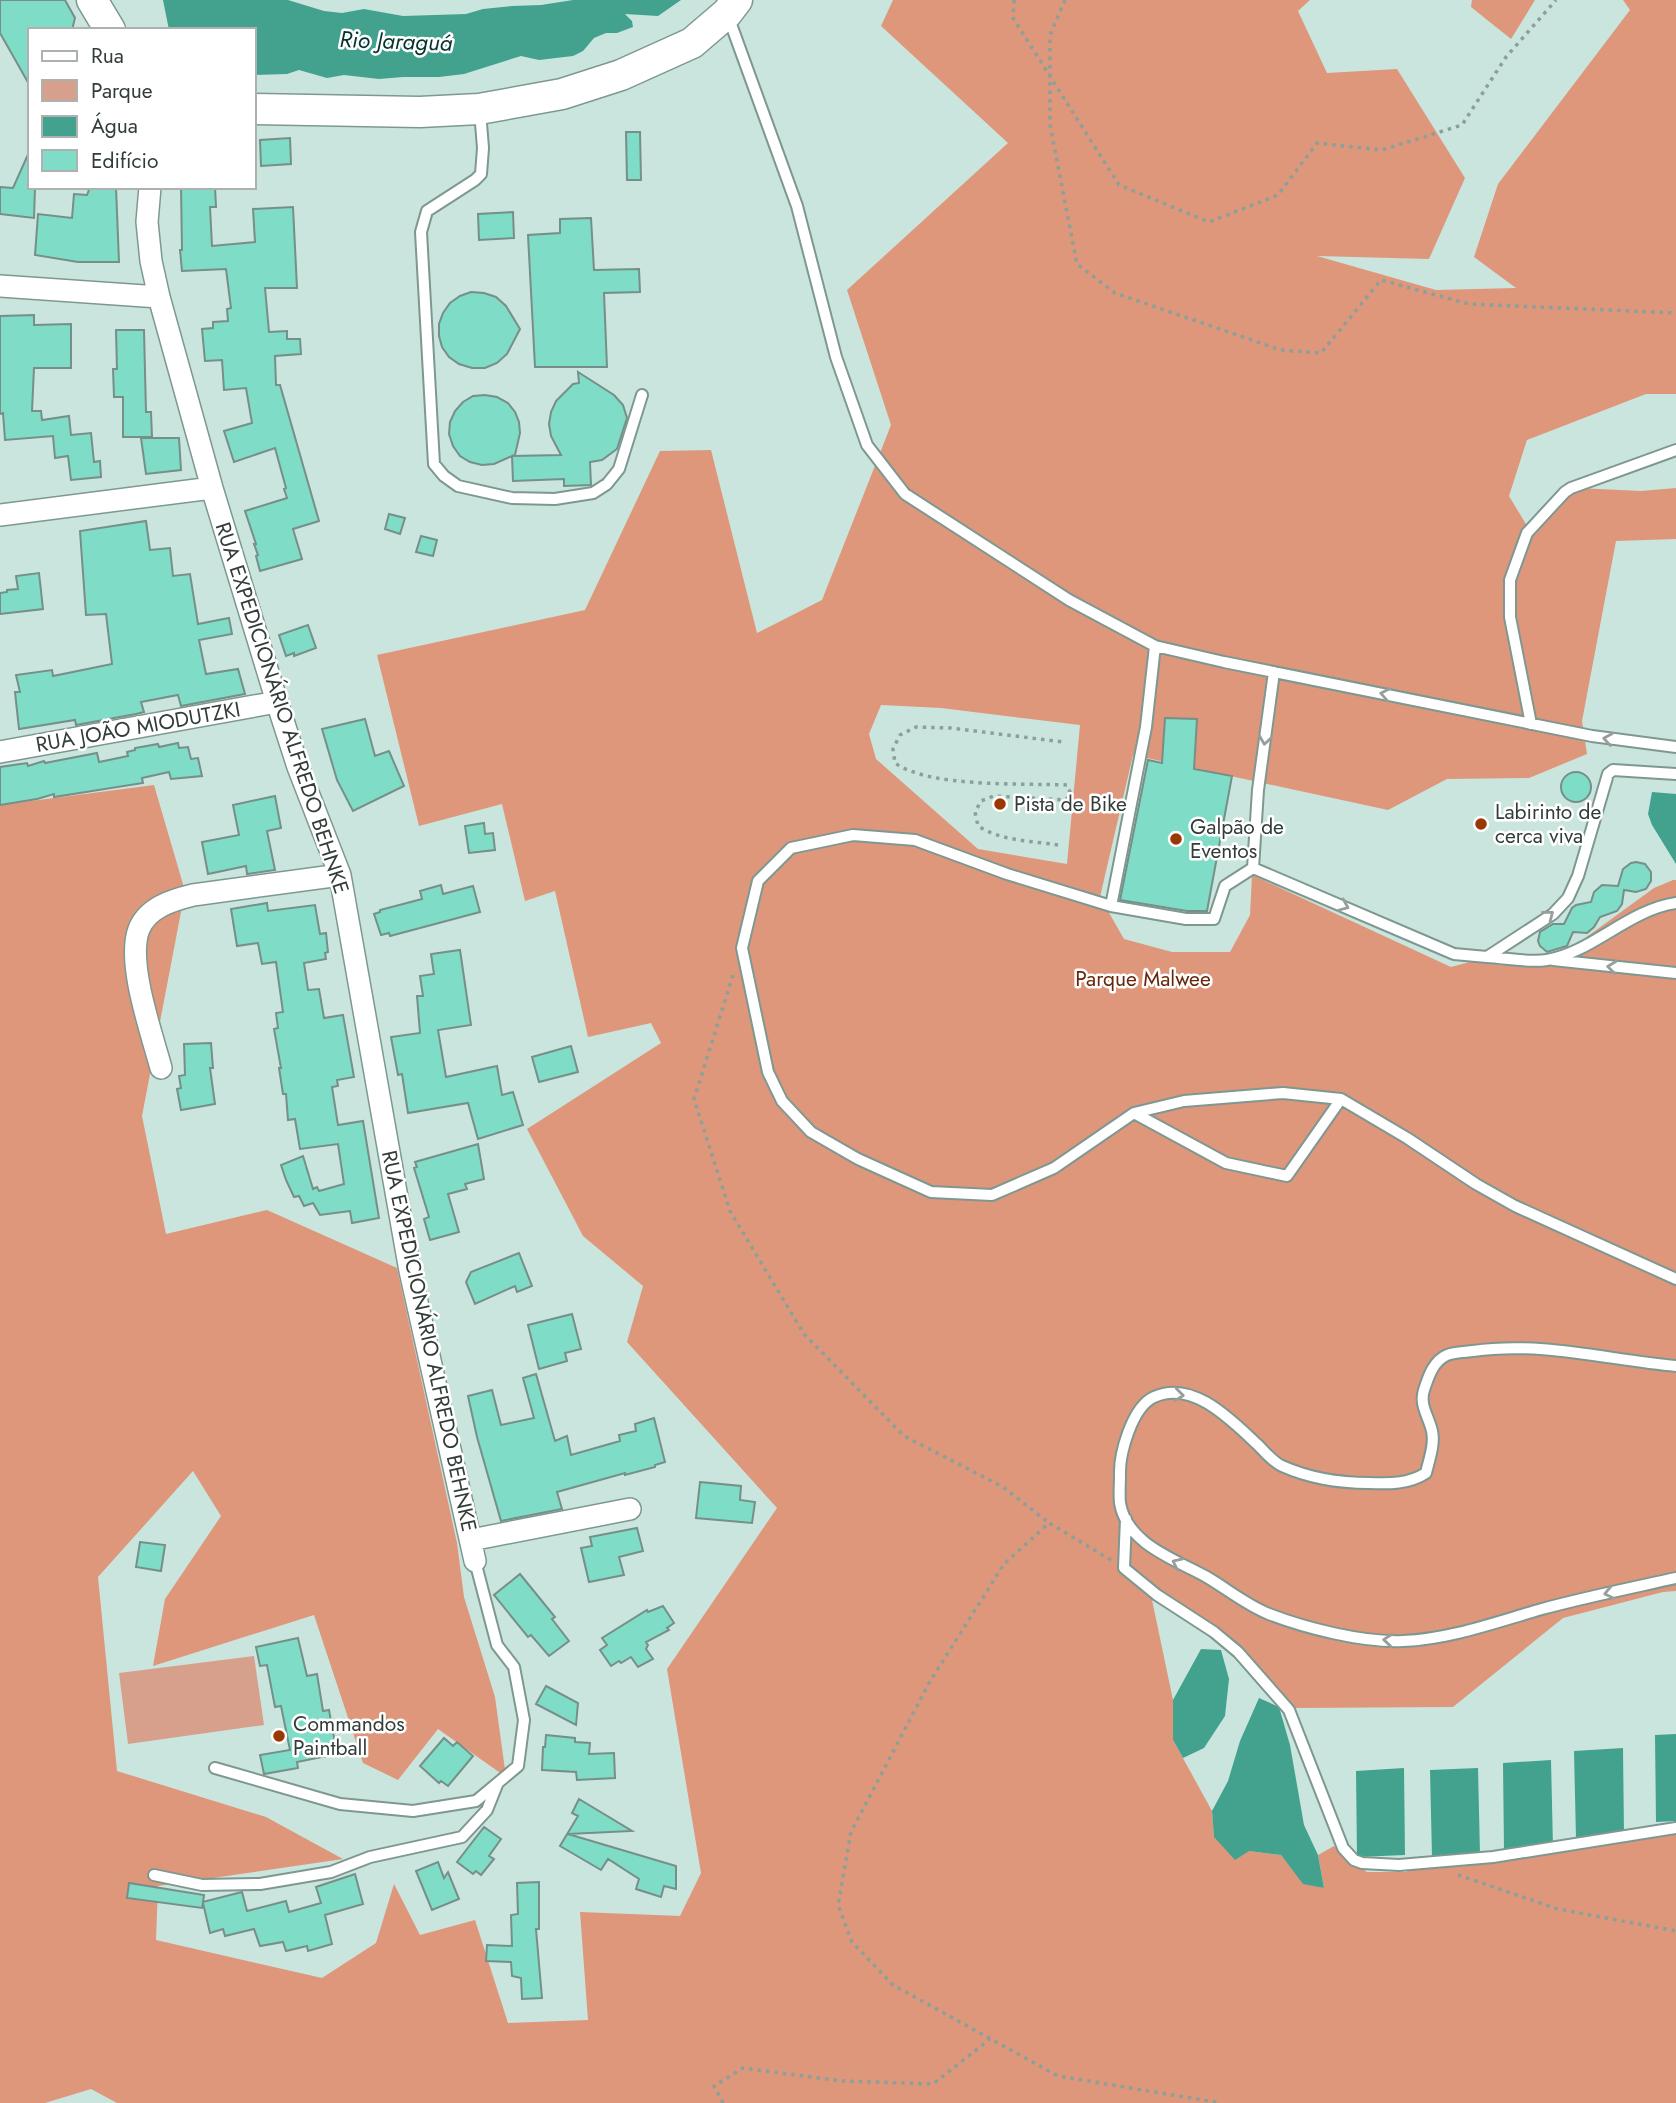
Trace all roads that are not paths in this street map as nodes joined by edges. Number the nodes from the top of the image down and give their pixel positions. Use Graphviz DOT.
graph roads {
  1 [pos="92,0"];
  2 [pos="732,7"];
  3 [pos="109,28"];
  4 [pos="480,108"];
  5 [pos="256,109"];
  6 [pos="150,189"];
  7 [pos="0,286"];
  8 [pos="159,297"];
  9 [pos="642,395"];
  10 [pos="1676,450"];
  11 [pos="212,488"];
  12 [pos="0,515"];
  13 [pos="1155,646"];
  14 [pos="1274,672"];
  15 [pos="277,702"];
  16 [pos="1531,724"];
  17 [pos="1676,747"];
  18 [pos="0,752"];
  19 [pos="1676,774"];
  20 [pos="1253,867"];
  21 [pos="340,875"];
  22 [pos="1676,902"];
  23 [pos="1111,906"];
  24 [pos="1487,957"];
  25 [pos="1548,960"];
  26 [pos="1676,973"];
  27 [pos="161,1068"];
  28 [pos="1341,1099"];
  29 [pos="1134,1113"];
  30 [pos="1676,1279"];
  31 [pos="1676,1366"];
  32 [pos="630,1509"];
  33 [pos="1126,1519"];
  34 [pos="473,1551"];
  35 [pos="1676,1578"];
  36 [pos="215,1768"];
  37 [pos="498,1783"];
  38 [pos="1676,1828"];
  39 [pos="154,1875"];
  1 -- 3 [label="main road"];
  2 -- 4 [label="main road"];
  2 -- 13 [label="lane"];
  4 -- 5 [label="main road"];
  4 -- 9 [label="lane"];
  6 -- 8 [label="street, RUA EXPEDICIONÁRIO ALFREDO BEHNKE"];
  7 -- 8 [label="street"];
  8 -- 11 [label="street, RUA EXPEDICIONÁRIO ALFREDO BEHNKE"];
  10 -- 16 [label="lane"];
  11 -- 12 [label="street"];
  11 -- 15 [label="street, RUA EXPEDICIONÁRIO ALFREDO BEHNKE"];
  13 -- 14 [label="lane"];
  13 -- 23 [label="lane"];
  16 -- 14 [label="lane, one-way"];
  14 -- 20 [label="lane, one-way"];
  15 -- 18 [label="street, RUA JOÃO MIODUTZKI"];
  15 -- 21 [label="street, RUA EXPEDICIONÁRIO ALFREDO BEHNKE"];
  17 -- 16 [label="lane, one-way"];
  24 -- 19 [label="lane, one-way"];
  20 -- 23 [label="lane"];
  20 -- 24 [label="lane, one-way"];
  21 -- 27 [label="street"];
  21 -- 34 [label="street, RUA EXPEDICIONÁRIO ALFREDO BEHNKE"];
  22 -- 25 [label="lane"];
  23 -- 29 [label="lane"];
  24 -- 25 [label="lane"];
  26 -- 25 [label="lane, one-way"];
  28 -- 29 [label="lane"];
  28 -- 29 [label="lane"];
  28 -- 30 [label="lane"];
  33 -- 31 [label="lane, one-way"];
  32 -- 34 [label="street"];
  35 -- 33 [label="lane, one-way"];
  33 -- 38 [label="lane"];
  34 -- 37 [label="lane"];
  36 -- 37 [label="lane"];
  37 -- 39 [label="lane"];
}
